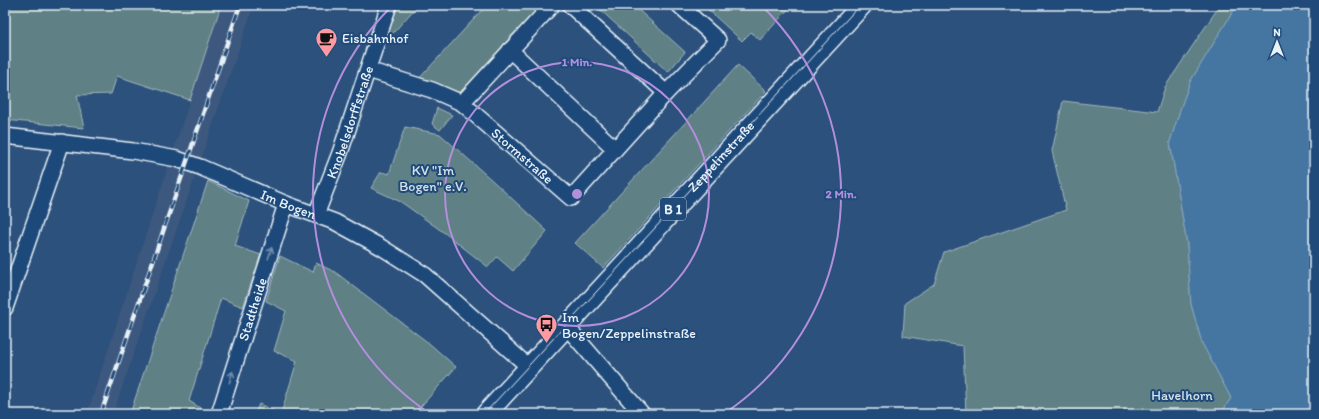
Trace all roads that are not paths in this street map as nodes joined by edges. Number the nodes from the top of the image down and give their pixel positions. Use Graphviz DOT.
graph roads {
  1 [pos="389,5"];
  2 [pos="552,5"];
  3 [pos="570,5"];
  4 [pos="679,5"];
  5 [pos="862,5"];
  6 [pos="510,50"];
  7 [pos="368,70"];
  8 [pos="666,93"];
  9 [pos="462,103"];
  10 [pos="5,136"];
  11 [pos="62,142"];
  12 [pos="615,150"];
  13 [pos="286,204"];
  14 [pos="316,215"];
  15 [pos="5,308"];
  16 [pos="566,327"];
  17 [pos="529,367"];
  18 [pos="219,414"];
  19 [pos="486,414"];
  20 [pos="642,414"];
  1 -- 7 [label="street, Knobelsdorffstraße"];
  2 -- 6 [label="street"];
  3 -- 8 [label="street"];
  4 -- 8 [label="street, Stormstraße"];
  5 -- 16 [label="main road, Zeppelinstraße / B 1"];
  6 -- 9 [label="street"];
  6 -- 12 [label="street"];
  7 -- 9 [label="street, Stormstraße"];
  7 -- 14 [label="street, Knobelsdorffstraße"];
  8 -- 12 [label="street, Stormstraße"];
  9 -- 12 [label="street, Stormstraße"];
  10 -- 11 [label="street, Im Bogen"];
  11 -- 13 [label="street, Im Bogen"];
  11 -- 15 [label="street"];
  13 -- 14 [label="street, Im Bogen"];
  18 -- 13 [label="street, Stadtheide, one-way"];
  14 -- 17 [label="street, Im Bogen"];
  16 -- 17 [label="main road, Zeppelinstraße / B 1"];
  16 -- 20 [label="street"];
  17 -- 19 [label="main road, Zeppelinstraße / B 1"];
}
